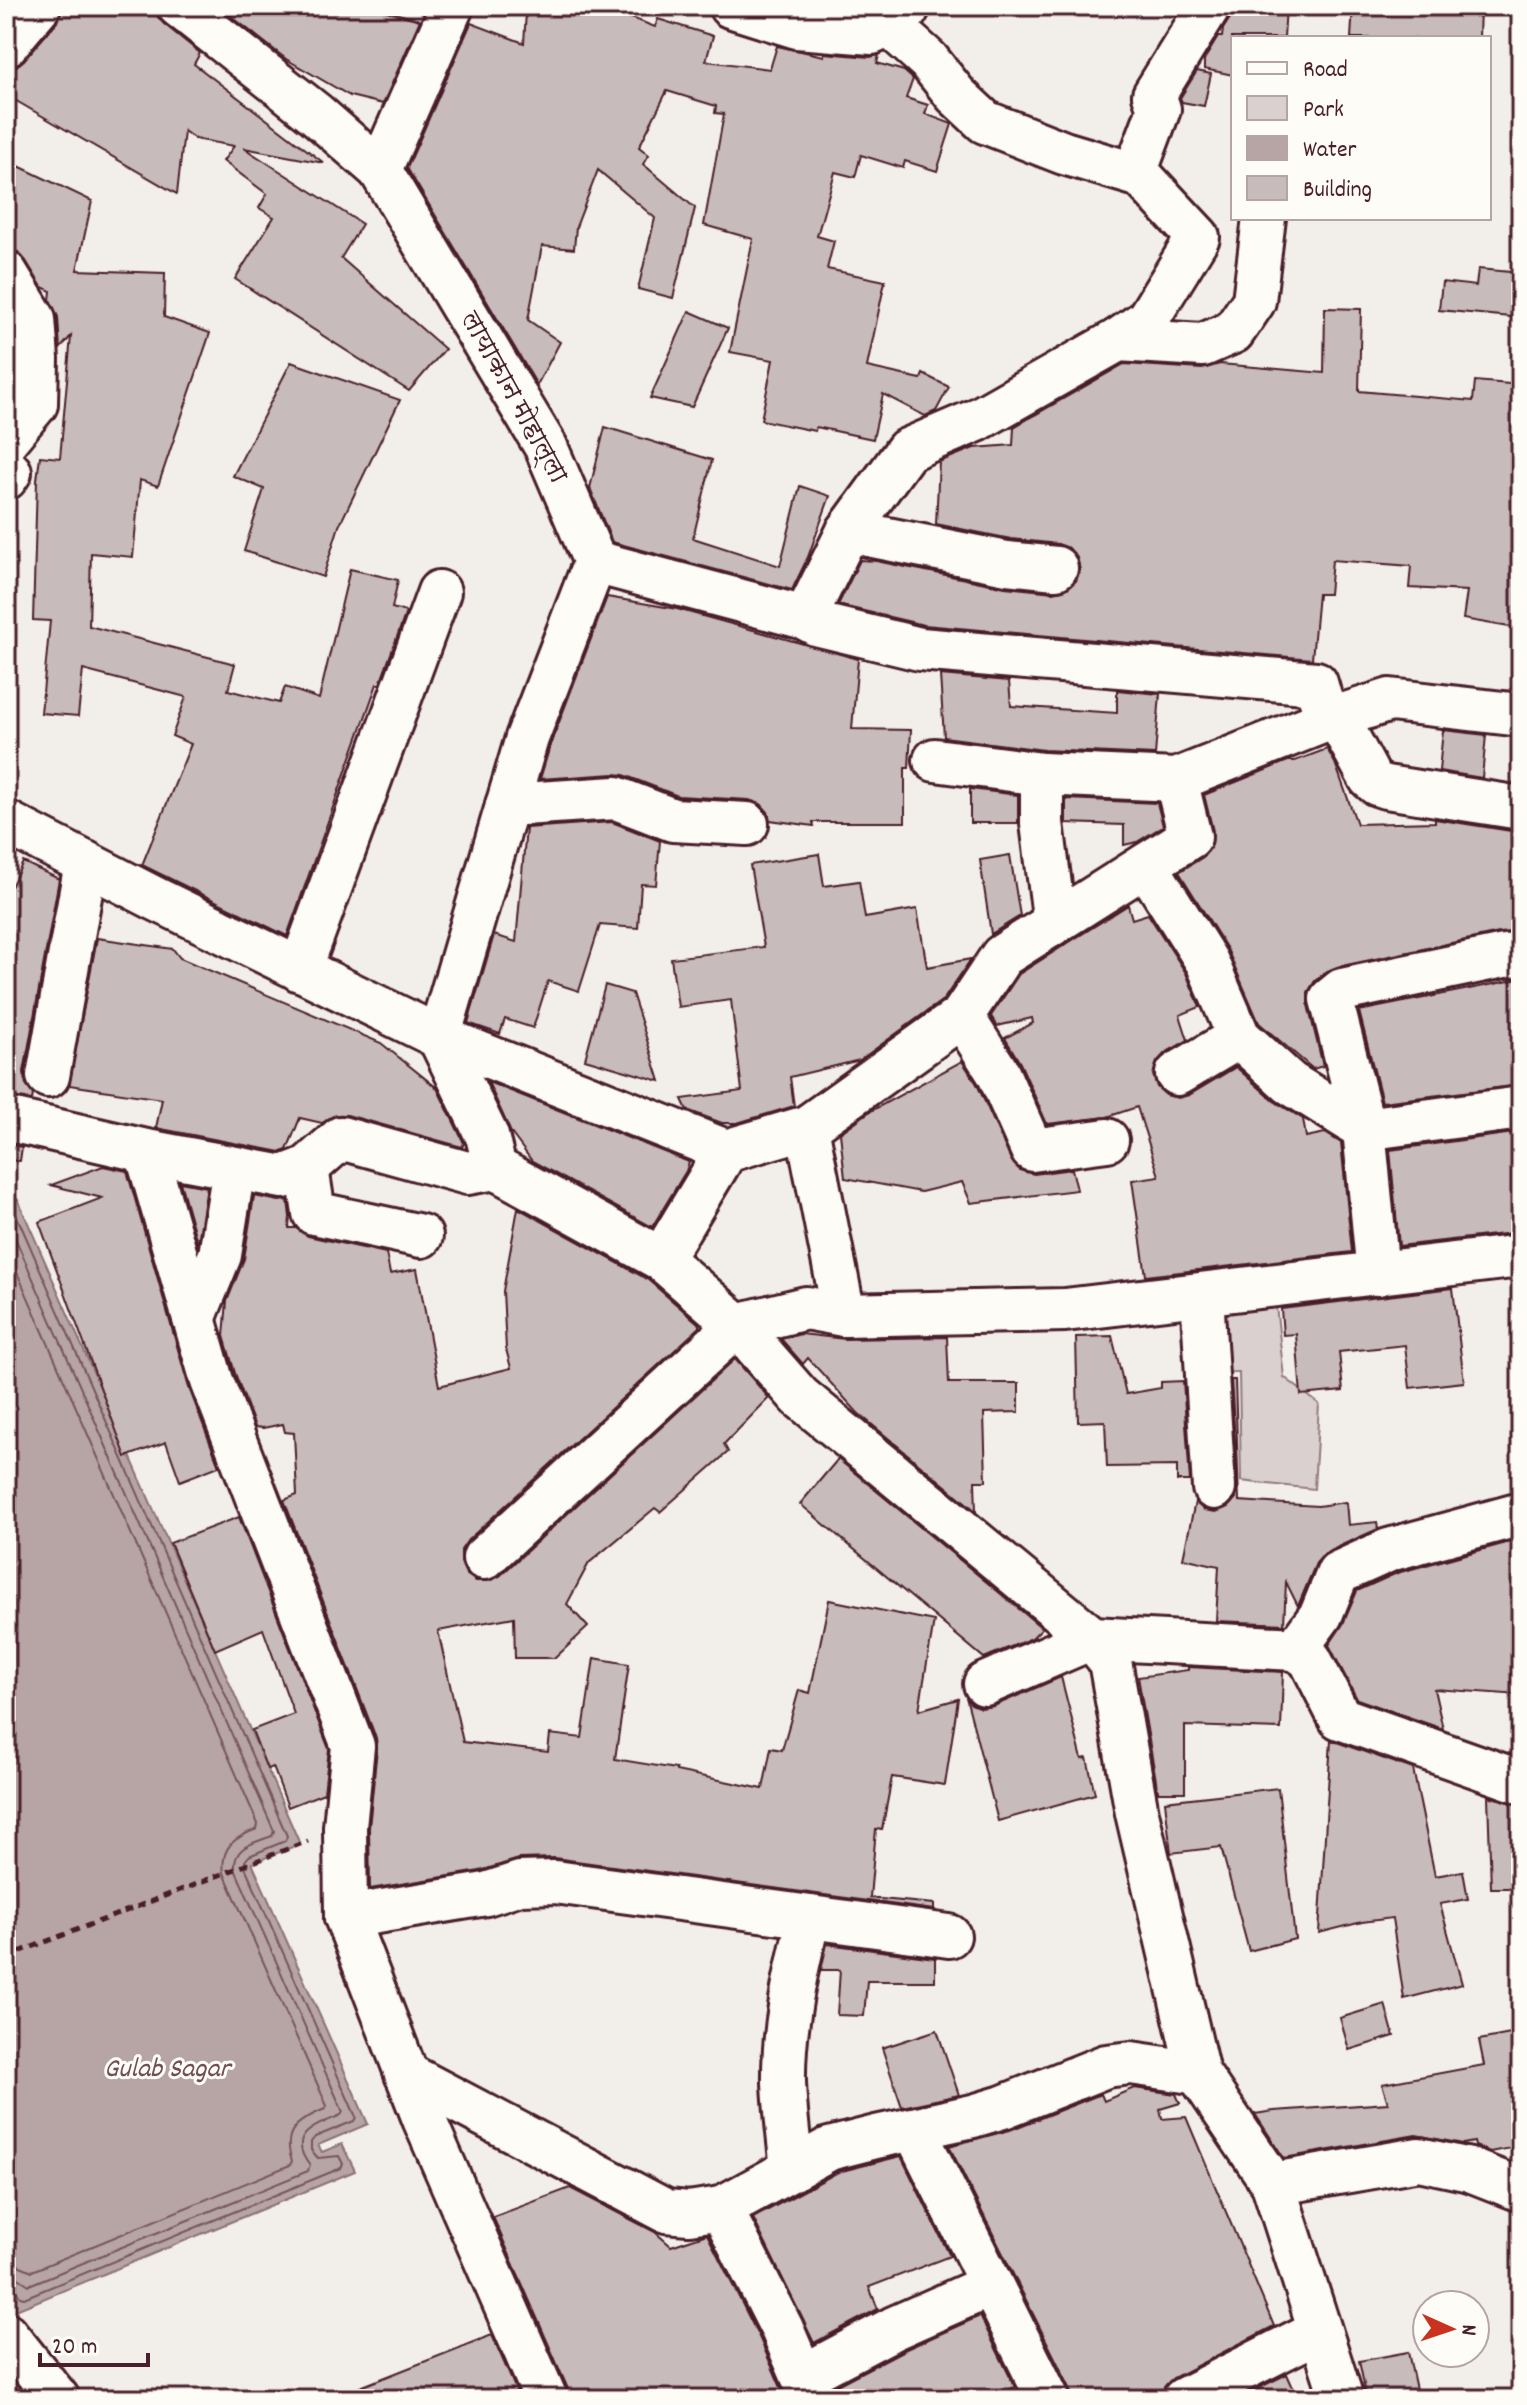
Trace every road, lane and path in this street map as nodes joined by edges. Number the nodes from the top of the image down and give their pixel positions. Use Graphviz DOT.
graph roads {
  1 [pos="39,6"];
  2 [pos="179,6"];
  3 [pos="452,6"];
  4 [pos="730,6"];
  5 [pos="1209,6"];
  6 [pos="899,16"];
  7 [pos="6,45"];
  8 [pos="380,170"];
  9 [pos="1141,176"];
  10 [pos="1264,220"];
  11 [pos="6,273"];
  12 [pos="1118,340"];
  13 [pos="6,440"];
  14 [pos="6,468"];
  15 [pos="6,478"];
  16 [pos="848,531"];
  17 [pos="595,562"];
  18 [pos="1056,568"];
  19 [pos="439,592"];
  20 [pos="805,618"];
  21 [pos="1521,715"];
  22 [pos="1332,719"];
  23 [pos="935,760"];
  24 [pos="1042,774"];
  25 [pos="1176,780"];
  26 [pos="507,805"];
  27 [pos="1521,808"];
  28 [pos="6,822"];
  29 [pos="747,824"];
  30 [pos="86,863"];
  31 [pos="1146,865"];
  32 [pos="1058,921"];
  33 [pos="1521,955"];
  34 [pos="300,970"];
  35 [pos="962,1016"];
  36 [pos="439,1037"];
  37 [pos="1239,1037"];
  38 [pos="1177,1074"];
  39 [pos="48,1076"];
  40 [pos="1521,1108"];
  41 [pos="6,1119"];
  42 [pos="807,1127"];
  43 [pos="1364,1129"];
  44 [pos="1107,1140"];
  45 [pos="146,1151"];
  46 [pos="726,1151"];
  47 [pos="234,1168"];
  48 [pos="307,1168"];
  49 [pos="495,1168"];
  50 [pos="421,1236"];
  51 [pos="1521,1256"];
  52 [pos="661,1259"];
  53 [pos="1378,1274"];
  54 [pos="1202,1295"];
  55 [pos="844,1315"];
  56 [pos="194,1319"];
  57 [pos="737,1325"];
  58 [pos="1214,1488"];
  59 [pos="1521,1514"];
  60 [pos="484,1558"];
  61 [pos="1092,1638"];
  62 [pos="1296,1649"];
  63 [pos="985,1684"];
  64 [pos="1521,1782"];
  65 [pos="345,1827"];
  66 [pos="346,1917"];
  67 [pos="809,1917"];
  68 [pos="949,1936"];
  69 [pos="6,1957"];
  70 [pos="1198,2073"];
  71 [pos="406,2074"];
  72 [pos="914,2129"];
  73 [pos="792,2169"];
  74 [pos="1273,2184"];
  75 [pos="1521,2190"];
  76 [pos="721,2208"];
  77 [pos="991,2285"];
  78 [pos="1318,2331"];
  79 [pos="6,2334"];
  80 [pos="807,2388"];
  81 [pos="58,2399"];
  82 [pos="546,2399"];
  83 [pos="1048,2399"];
  84 [pos="1184,2399"];
  85 [pos="1342,2399"];
  1 -- 7 [label="street"];
  2 -- 8 [label="street, लायाकान मोहाल्ला"];
  3 -- 8 [label="street"];
  4 -- 6 [label="street"];
  5 -- 9 [label="street"];
  6 -- 9 [label="street"];
  8 -- 17 [label="street, लायाकान मोहाल्ला"];
  9 -- 12 [label="street"];
  10 -- 12 [label="street"];
  11 -- 13 [label="street"];
  12 -- 16 [label="street"];
  14 -- 15 [label="street"];
  16 -- 18 [label="street"];
  16 -- 20 [label="street"];
  17 -- 20 [label="street"];
  17 -- 26 [label="street"];
  19 -- 34 [label="street"];
  20 -- 22 [label="street"];
  21 -- 22 [label="street"];
  22 -- 25 [label="street"];
  22 -- 27 [label="street"];
  23 -- 24 [label="street"];
  24 -- 25 [label="street"];
  24 -- 32 [label="street"];
  25 -- 31 [label="street"];
  26 -- 29 [label="street"];
  26 -- 36 [label="street"];
  28 -- 30 [label="street"];
  30 -- 34 [label="street"];
  30 -- 39 [label="street"];
  31 -- 32 [label="street"];
  31 -- 37 [label="street"];
  32 -- 35 [label="street"];
  33 -- 43 [label="street"];
  34 -- 36 [label="street"];
  35 -- 42 [label="street"];
  35 -- 44 [label="street"];
  36 -- 46 [label="street"];
  36 -- 49 [label="street"];
  37 -- 38 [label="street"];
  37 -- 43 [label="street"];
  40 -- 43 [label="street"];
  41 -- 45 [label="street"];
  42 -- 46 [label="street"];
  42 -- 55 [label="street"];
  43 -- 53 [label="street"];
  45 -- 47 [label="street"];
  45 -- 56 [label="street"];
  46 -- 52 [label="street"];
  47 -- 48 [label="street"];
  47 -- 56 [label="street"];
  48 -- 49 [label="street"];
  48 -- 50 [label="street"];
  49 -- 52 [label="street"];
  51 -- 53 [label="street"];
  52 -- 57 [label="street"];
  53 -- 54 [label="street"];
  54 -- 55 [label="street"];
  54 -- 58 [label="street"];
  55 -- 57 [label="street"];
  56 -- 65 [label="street"];
  57 -- 60 [label="street"];
  57 -- 61 [label="street"];
  59 -- 62 [label="street"];
  61 -- 62 [label="street"];
  61 -- 63 [label="street"];
  61 -- 70 [label="street"];
  62 -- 64 [label="street"];
  65 -- 66 [label="street"];
  65 -- 69 [label="path"];
  66 -- 67 [label="street"];
  66 -- 71 [label="street"];
  67 -- 68 [label="street"];
  67 -- 73 [label="street"];
  70 -- 72 [label="street"];
  70 -- 74 [label="street"];
  71 -- 76 [label="street"];
  71 -- 82 [label="street"];
  72 -- 73 [label="street"];
  72 -- 77 [label="street"];
  73 -- 76 [label="street"];
  74 -- 75 [label="street"];
  74 -- 78 [label="street"];
  76 -- 80 [label="street"];
  77 -- 80 [label="street"];
  77 -- 83 [label="street"];
  78 -- 84 [label="street"];
  78 -- 85 [label="street"];
  79 -- 81 [label="street"];
}
